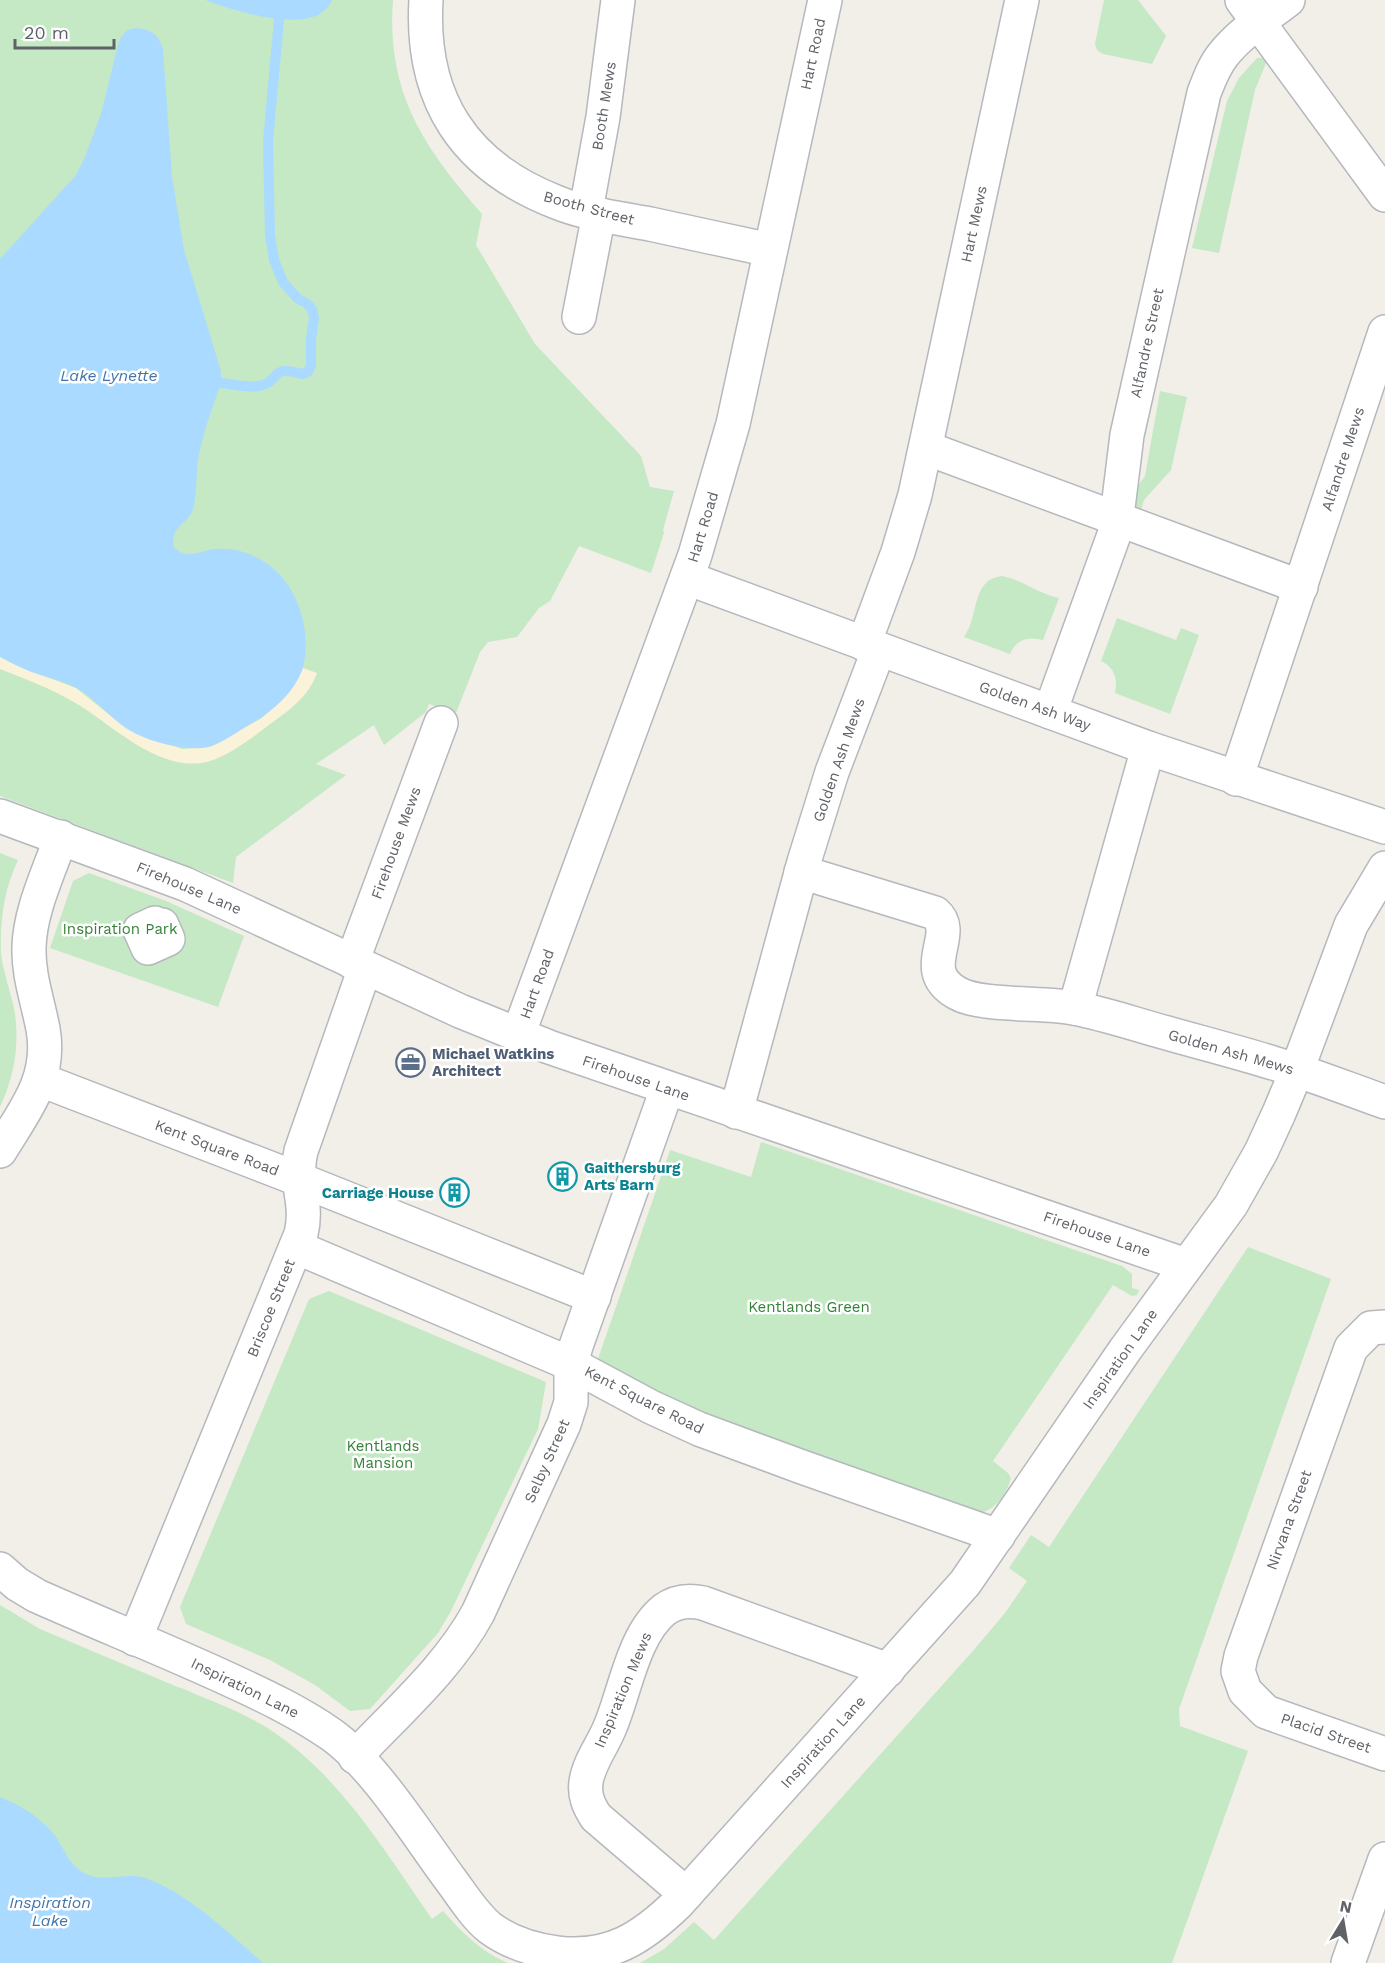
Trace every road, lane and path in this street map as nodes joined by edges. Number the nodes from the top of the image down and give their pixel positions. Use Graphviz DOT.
graph roads {
  1 [pos="426,0"];
  2 [pos="618,0"];
  3 [pos="825,0"];
  4 [pos="1022,0"];
  5 [pos="1288,0"];
  6 [pos="1251,11"];
  7 [pos="1385,195"];
  8 [pos="593,212"];
  9 [pos="770,250"];
  10 [pos="579,317"];
  11 [pos="1385,332"];
  12 [pos="926,448"];
  13 [pos="1118,520"];
  14 [pos="687,578"];
  15 [pos="1301,587"];
  16 [pos="872,646"];
  17 [pos="1050,712"];
  18 [pos="441,723"];
  19 [pos="1148,748"];
  20 [pos="1236,779"];
  21 [pos="0,816"];
  22 [pos="1385,827"];
  23 [pos="61,837"];
  24 [pos="1385,868"];
  25 [pos="801,872"];
  26 [pos="359,965"];
  27 [pos="1075,1008"];
  28 [pos="518,1035"];
  29 [pos="1297,1070"];
  30 [pos="41,1080"];
  31 [pos="667,1089"];
  32 [pos="1385,1102"];
  33 [pos="736,1112"];
  34 [pos="0,1151"];
  35 [pos="298,1179"];
  36 [pos="296,1247"];
  37 [pos="1186,1265"];
  38 [pos="594,1298"];
  39 [pos="1378,1328"];
  40 [pos="571,1364"];
  41 [pos="998,1536"];
  42 [pos="0,1569"];
  43 [pos="135,1639"];
  44 [pos="888,1670"];
  45 [pos="1266,1712"];
  46 [pos="1385,1754"];
  47 [pos="355,1757"];
  48 [pos="1385,1859"];
  49 [pos="686,1894"];
  50 [pos="1348,1963"];
  1 -- 8 [label="street, Booth Street"];
  2 -- 8 [label="street, Booth Mews"];
  3 -- 9 [label="street, Hart Road"];
  4 -- 12 [label="street, Hart Mews"];
  5 -- 6 [label="street, Alfandre Street"];
  6 -- 7 [label="street"];
  6 -- 13 [label="street, Alfandre Street"];
  8 -- 9 [label="street, Booth Street"];
  8 -- 10 [label="street, Booth Mews"];
  9 -- 14 [label="street, Hart Road"];
  11 -- 15 [label="street, Alfandre Mews"];
  12 -- 13 [label="street"];
  12 -- 16 [label="street, Hart Mews"];
  13 -- 15 [label="street"];
  13 -- 17 [label="street, Alfandre Street"];
  14 -- 16 [label="street, Golden Ash Way"];
  14 -- 28 [label="street, Hart Road"];
  15 -- 20 [label="street, Alfandre Mews"];
  16 -- 17 [label="street, Golden Ash Way"];
  16 -- 25 [label="street, Golden Ash Mews"];
  17 -- 19 [label="street, Golden Ash Way"];
  18 -- 26 [label="street, Firehouse Mews"];
  19 -- 20 [label="street, Golden Ash Way"];
  19 -- 27 [label="street"];
  20 -- 22 [label="street, Golden Ash Way"];
  21 -- 23 [label="street, Firehouse Lane"];
  23 -- 26 [label="street, Firehouse Lane"];
  23 -- 30 [label="street"];
  24 -- 29 [label="street, Inspiration Lane"];
  25 -- 27 [label="street, Golden Ash Mews"];
  25 -- 33 [label="street, Golden Ash Mews"];
  26 -- 28 [label="street, Firehouse Lane"];
  26 -- 35 [label="street, Briscoe Street"];
  27 -- 29 [label="street, Golden Ash Mews"];
  28 -- 31 [label="street, Firehouse Lane"];
  29 -- 32 [label="street, Golden Ash Mews"];
  29 -- 37 [label="street, Inspiration Lane"];
  30 -- 34 [label="street"];
  30 -- 35 [label="street, Kent Square Road"];
  31 -- 33 [label="street, Firehouse Lane"];
  31 -- 38 [label="street, Selby Street"];
  33 -- 37 [label="street, Firehouse Lane"];
  35 -- 36 [label="street, Briscoe Street"];
  35 -- 38 [label="street, Kent Square Road"];
  36 -- 40 [label="street, Kent Square Road"];
  36 -- 43 [label="street, Briscoe Street"];
  37 -- 41 [label="street, Inspiration Lane"];
  38 -- 40 [label="street, Selby Street"];
  39 -- 45 [label="street, Nirvana Street"];
  40 -- 41 [label="street, Kent Square Road"];
  40 -- 47 [label="street, Selby Street"];
  41 -- 44 [label="street, Inspiration Lane"];
  42 -- 43 [label="street, Inspiration Lane"];
  43 -- 47 [label="street, Inspiration Lane"];
  44 -- 49 [label="street, Inspiration Lane"];
  44 -- 49 [label="street, Inspiration Mews"];
  45 -- 46 [label="street, Placid Street"];
  47 -- 49 [label="street, Inspiration Lane"];
  48 -- 50 [label="street"];
}
